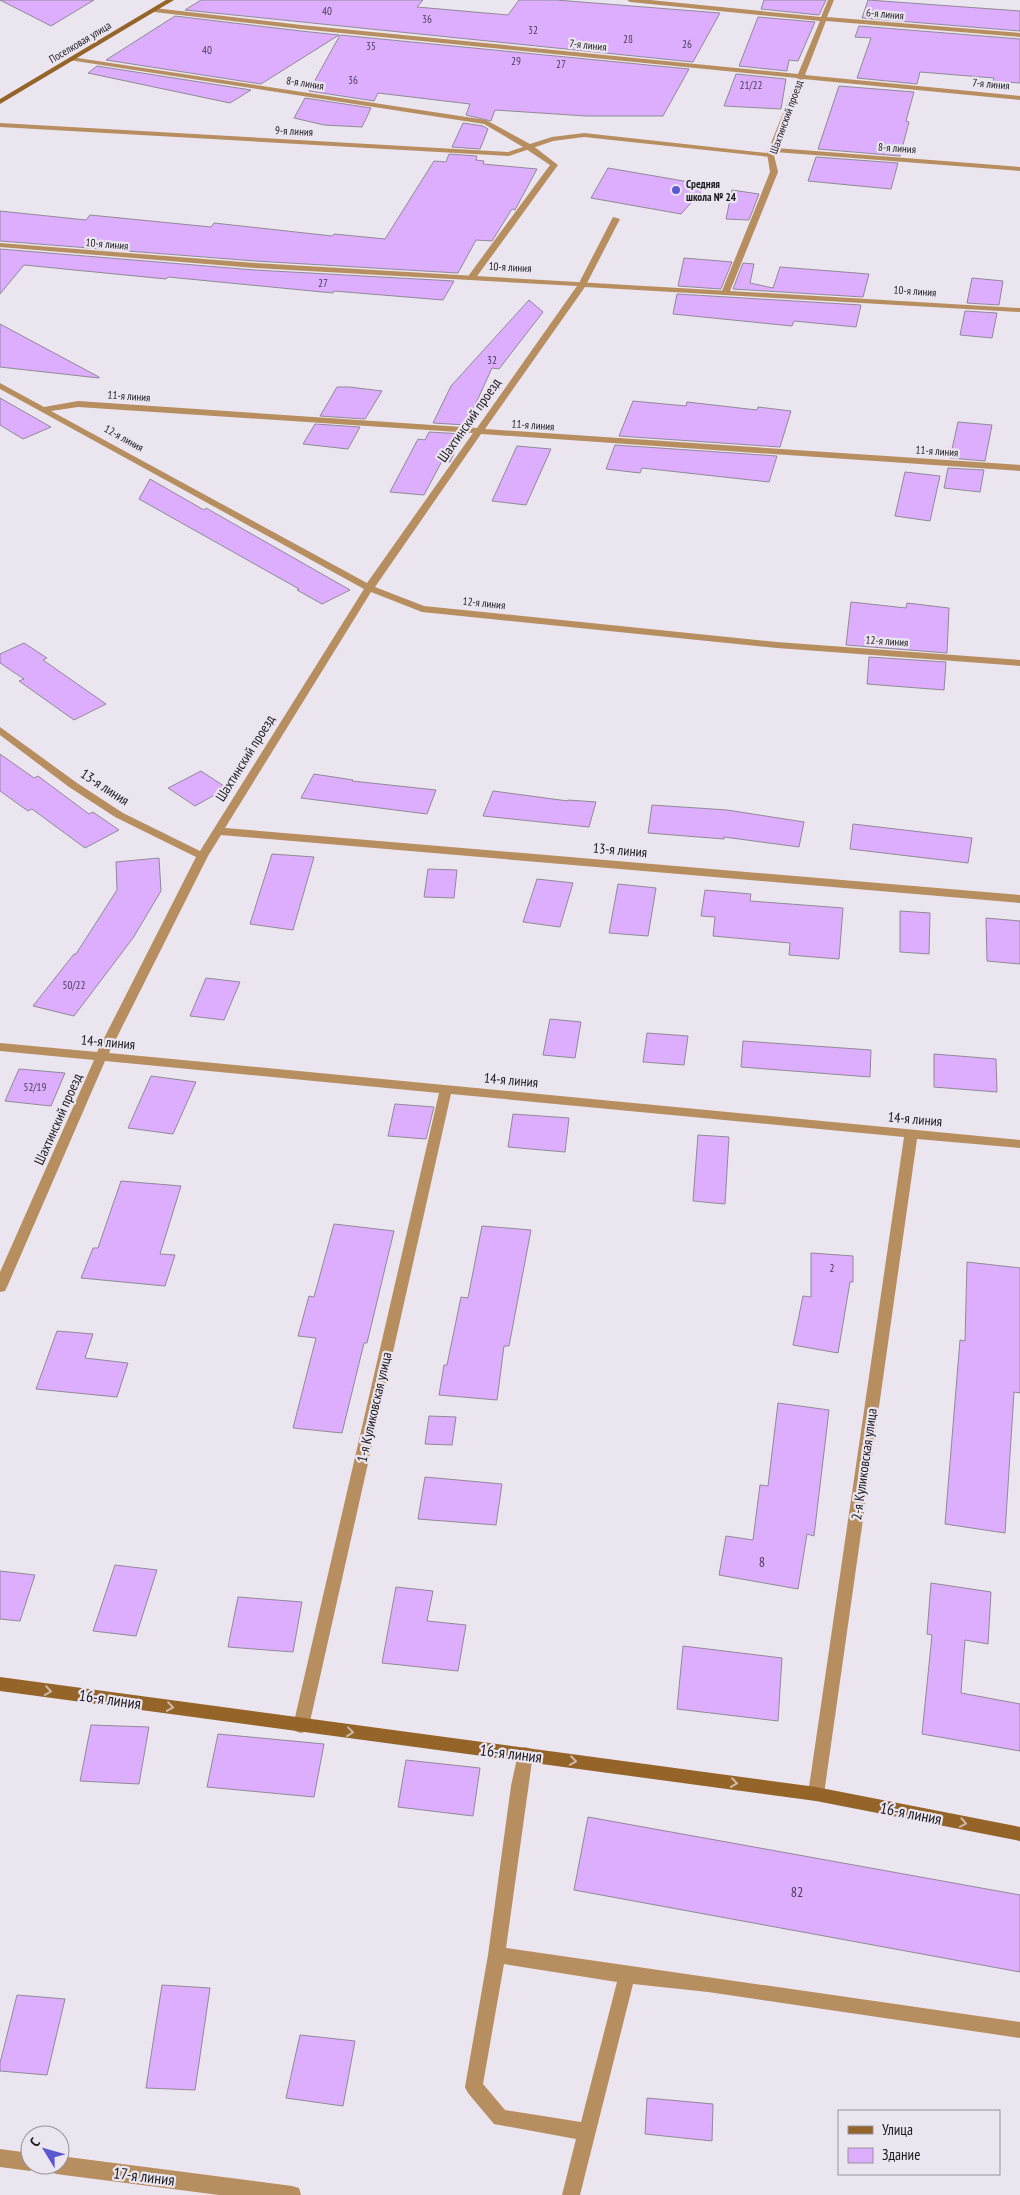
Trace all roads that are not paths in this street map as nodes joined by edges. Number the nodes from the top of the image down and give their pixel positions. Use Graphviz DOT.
graph roads {
  1 [pos="171,0"];
  2 [pos="630,0"];
  3 [pos="831,0"];
  4 [pos="154,10"];
  5 [pos="824,19"];
  6 [pos="1020,35"];
  7 [pos="71,59"];
  8 [pos="801,78"];
  9 [pos="1020,98"];
  10 [pos="0,102"];
  11 [pos="0,125"];
  12 [pos="584,135"];
  13 [pos="529,147"];
  14 [pos="771,152"];
  15 [pos="1020,169"];
  16 [pos="616,219"];
  17 [pos="0,245"];
  18 [pos="472,277"];
  19 [pos="583,282"];
  20 [pos="726,291"];
  21 [pos="1020,310"];
  22 [pos="0,386"];
  23 [pos="45,409"];
  24 [pos="480,432"];
  25 [pos="1020,468"];
  26 [pos="369,588"];
  27 [pos="1020,663"];
  28 [pos="0,730"];
  29 [pos="217,832"];
  30 [pos="202,856"];
  31 [pos="1020,899"];
  32 [pos="0,1047"];
  33 [pos="101,1057"];
  34 [pos="446,1089"];
  35 [pos="911,1133"];
  36 [pos="1020,1144"];
  37 [pos="0,1287"];
  38 [pos="0,1684"];
  39 [pos="302,1726"];
  40 [pos="525,1754"];
  41 [pos="816,1794"];
  42 [pos="1020,1834"];
  43 [pos="497,1955"];
  44 [pos="628,1975"];
  45 [pos="1020,2030"];
  46 [pos="587,2132"];
  47 [pos="0,2158"];
  48 [pos="20,2161"];
  49 [pos="70,2167"];
  50 [pos="292,2195"];
  51 [pos="571,2195"];
  1 -- 4 [label="street, Поселковая улица"];
  2 -- 5 [label="street, 6-я линия"];
  3 -- 5 [label="street, Шахтинский проезд"];
  4 -- 7 [label="street, Поселковая улица"];
  4 -- 8 [label="street, 7-я линия"];
  5 -- 6 [label="street, 6-я линия"];
  5 -- 8 [label="street, Шахтинский проезд"];
  7 -- 10 [label="street, Поселковая улица"];
  7 -- 13 [label="street, 8-я линия"];
  8 -- 9 [label="street, 7-я линия"];
  8 -- 14 [label="street, Шахтинский проезд"];
  11 -- 13 [label="street, 9-я линия"];
  12 -- 13 [label="street, 9-я линия"];
  12 -- 14 [label="street, 8-я линия"];
  13 -- 18 [label="street, 8-я линия"];
  14 -- 15 [label="street, 8-я линия"];
  14 -- 20 [label="street, Шахтинский проезд"];
  16 -- 19 [label="street, Шахтинский проезд"];
  17 -- 18 [label="street, 10-я линия"];
  18 -- 19 [label="street, 10-я линия"];
  19 -- 20 [label="street, 10-я линия"];
  19 -- 24 [label="street, Шахтинский проезд"];
  20 -- 21 [label="street, 10-я линия"];
  22 -- 23 [label="street, 12-я линия"];
  23 -- 24 [label="street, 11-я линия"];
  23 -- 26 [label="street, 12-я линия"];
  24 -- 25 [label="street, 11-я линия"];
  24 -- 26 [label="street, Шахтинский проезд"];
  26 -- 27 [label="street, 12-я линия"];
  26 -- 29 [label="street, Шахтинский проезд"];
  28 -- 30 [label="street, 13-я линия"];
  29 -- 30 [label="street, Шахтинский проезд"];
  29 -- 31 [label="street, 13-я линия"];
  30 -- 33 [label="street, Шахтинский проезд"];
  32 -- 33 [label="street, 14-я линия"];
  33 -- 34 [label="street, 14-я линия"];
  33 -- 37 [label="street, Шахтинский проезд"];
  34 -- 35 [label="street, 14-я линия"];
  34 -- 39 [label="street, 1-я Куликовская улица"];
  35 -- 36 [label="street, 14-я линия"];
  35 -- 41 [label="street, 2-я Куликовская улица"];
  38 -- 39 [label="street, 16-я линия, one-way"];
  39 -- 40 [label="street, 16-я линия, one-way"];
  40 -- 41 [label="street, 16-я линия, one-way"];
  40 -- 43 [label="street"];
  41 -- 42 [label="street, 16-я линия, one-way"];
  43 -- 44 [label="street"];
  43 -- 46 [label="street"];
  44 -- 45 [label="street"];
  44 -- 46 [label="street"];
  46 -- 51 [label="street"];
  47 -- 48 [label="street"];
  49 -- 50 [label="street, 17-я линия"];
}
